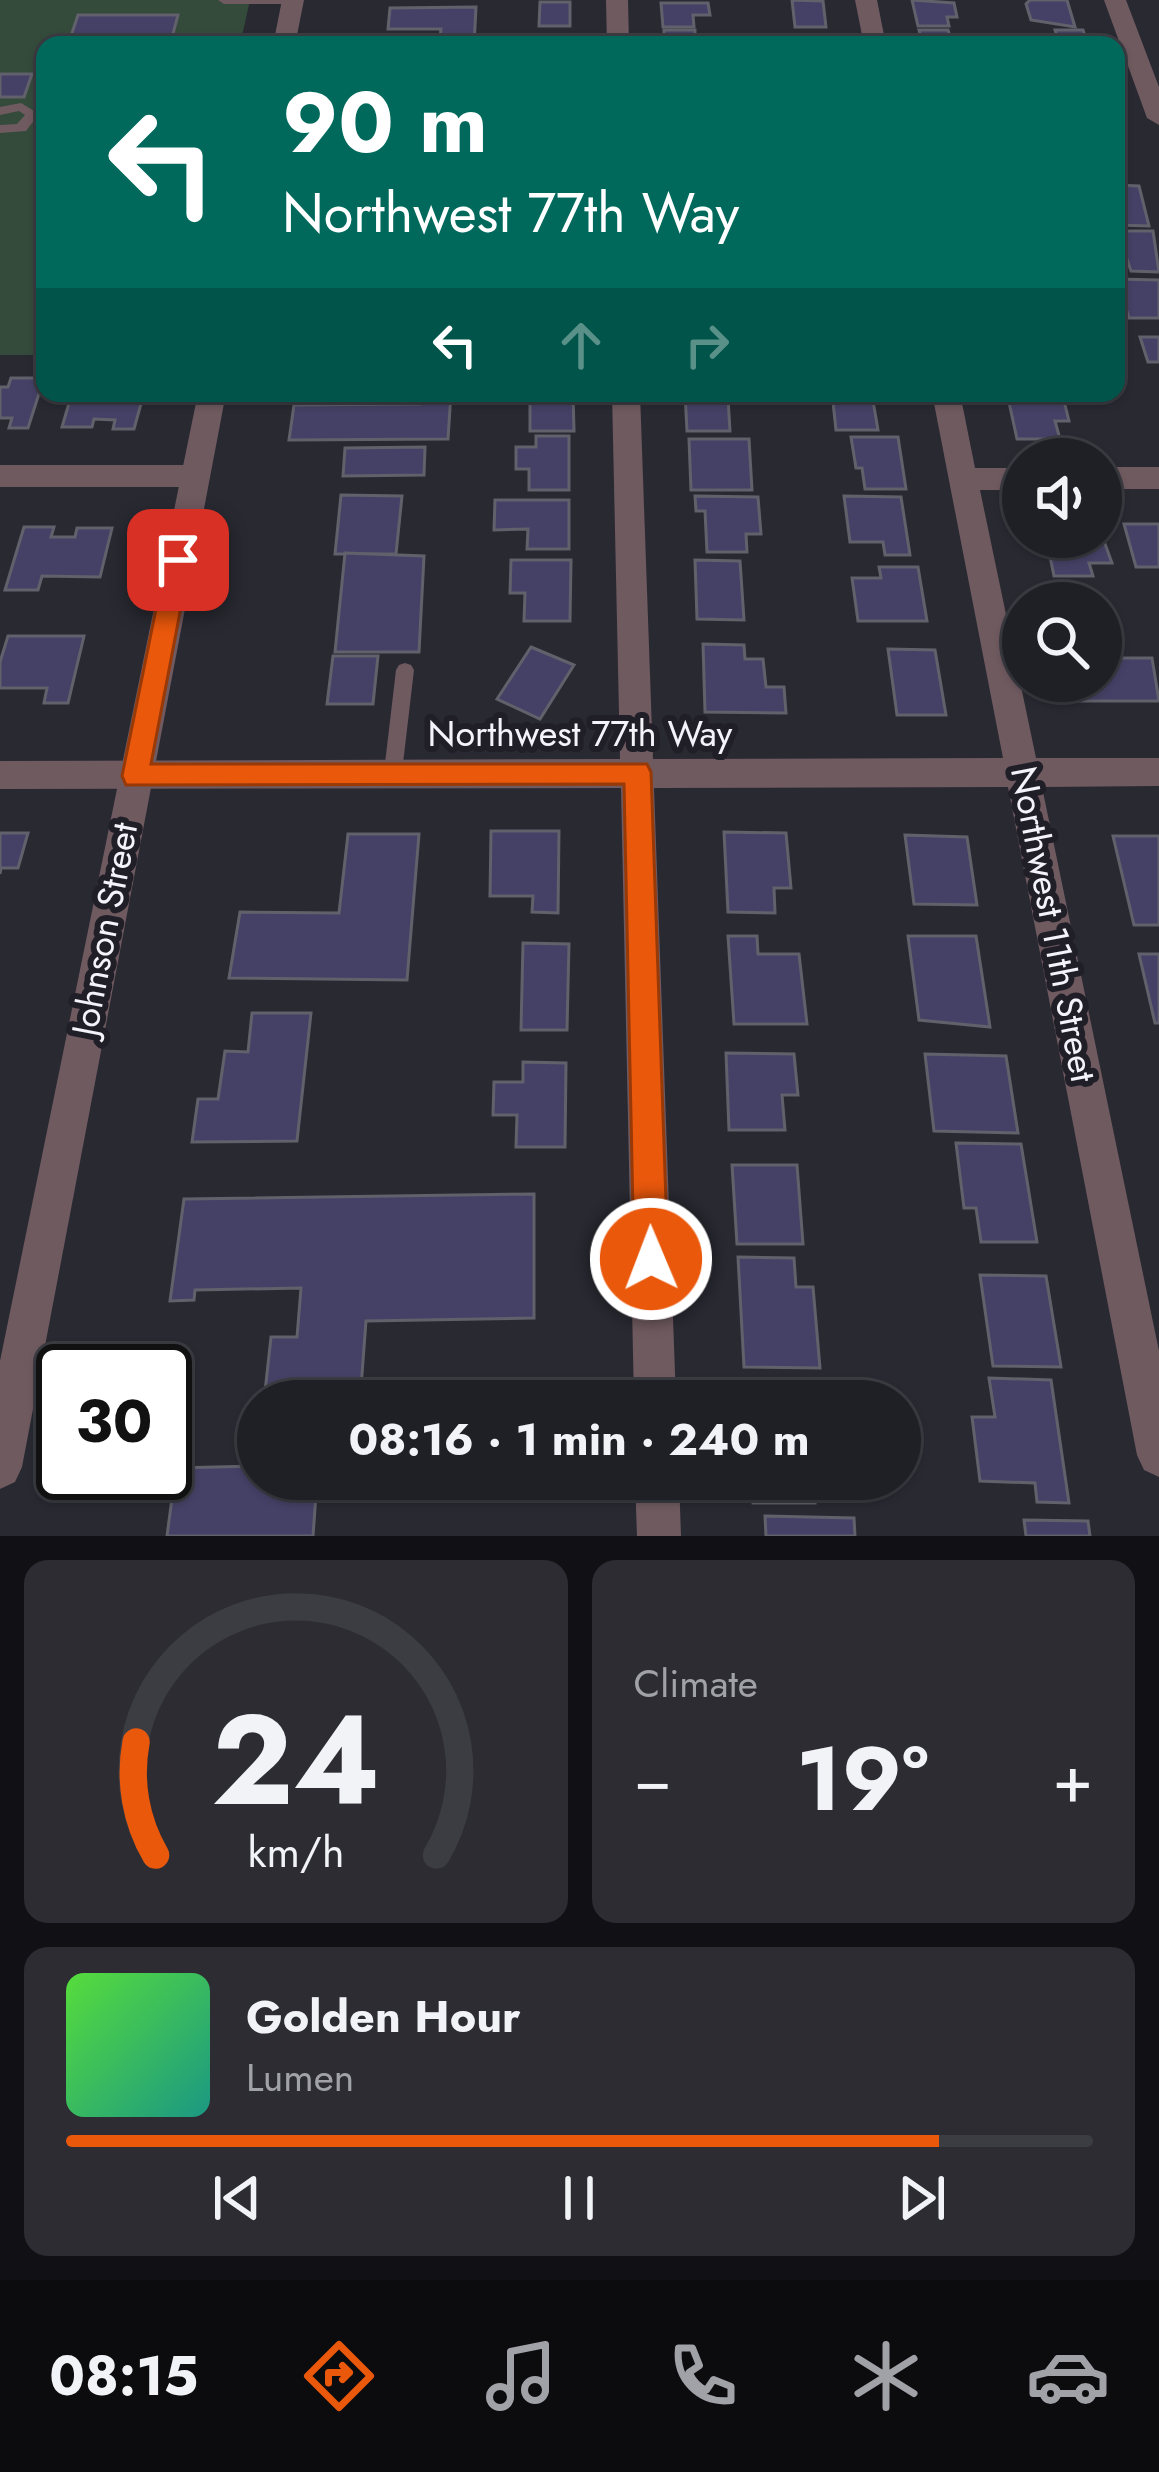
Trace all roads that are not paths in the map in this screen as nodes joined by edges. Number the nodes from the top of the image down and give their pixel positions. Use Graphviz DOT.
graph roads {
  1 [pos="293,0"];
  2 [pos="616,0"];
  3 [pos="866,0"];
  4 [pos="1114,0"];
  5 [pos="224,1"];
  6 [pos="286,36"];
  7 [pos="618,36"];
  8 [pos="873,36"];
  9 [pos="0,111"];
  10 [pos="36,115"];
  11 [pos="1159,118"];
  12 [pos="36,120"];
  13 [pos="0,129"];
  14 [pos="210,402"];
  15 [pos="626,402"];
  16 [pos="948,402"];
  17 [pos="0,476"];
  18 [pos="195,476"];
  19 [pos="1122,478"];
  20 [pos="1159,478"];
  21 [pos="963,479"];
  22 [pos="1002,479"];
  23 [pos="405,670"];
  24 [pos="393,772"];
  25 [pos="638,772"];
  26 [pos="1024,772"];
  27 [pos="1159,772"];
  28 [pos="0,775"];
  29 [pos="135,776"];
  30 [pos="654,1380"];
  31 [pos="1159,1455"];
  32 [pos="0,1467"];
  33 [pos="657,1500"];
  34 [pos="658,1536"];
  1 -- 5 [label="lane"];
  1 -- 6 [label="street"];
  2 -- 7 [label="street"];
  3 -- 8 [label="street"];
  4 -- 11 [label="street"];
  9 -- 10 [label="lane"];
  12 -- 13 [label="lane"];
  14 -- 18 [label="street, Johnson Street"];
  15 -- 25 [label="street"];
  16 -- 21 [label="street, Northwest 11th Street"];
  17 -- 18 [label="street"];
  18 -- 29 [label="street, Johnson Street"];
  19 -- 20 [label="street"];
  21 -- 22 [label="street"];
  21 -- 26 [label="street, Northwest 11th Street"];
  23 -- 24 [label="lane"];
  24 -- 25 [label="street, Northwest 77th Way"];
  24 -- 29 [label="street, Northwest 77th Way"];
  25 -- 26 [label="street, Northwest 77th Way"];
  25 -- 30 [label="street"];
  26 -- 27 [label="street, Northwest 77th Way"];
  26 -- 31 [label="street, Northwest 11th Street"];
  28 -- 29 [label="street, Northwest 77th Way"];
  29 -- 32 [label="street, Johnson Street"];
  33 -- 34 [label="street"];
}
